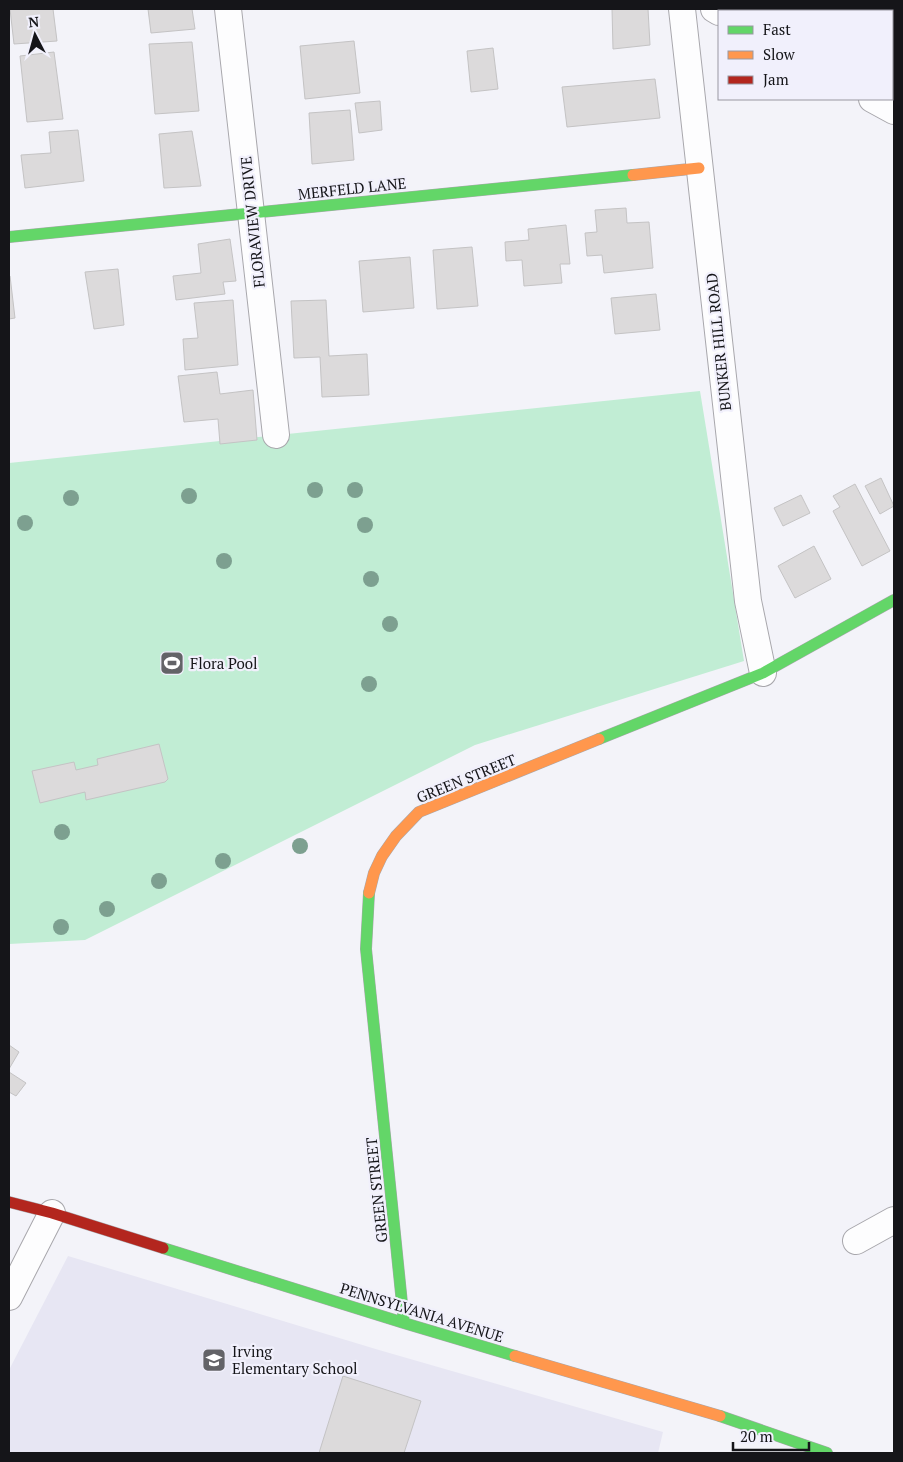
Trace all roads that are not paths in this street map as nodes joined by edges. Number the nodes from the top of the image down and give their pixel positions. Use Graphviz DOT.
graph roads {
  1 [pos="228,9"];
  2 [pos="682,9"];
  3 [pos="874,100"];
  4 [pos="894,112"];
  5 [pos="699,168"];
  6 [pos="251,213"];
  7 [pos="9,237"];
  8 [pos="276,435"];
  9 [pos="894,600"];
  10 [pos="764,673"];
  11 [pos="9,1202"];
  12 [pos="52,1213"];
  13 [pos="894,1220"];
  14 [pos="856,1241"];
  15 [pos="9,1296"];
  16 [pos="404,1323"];
  17 [pos="827,1453"];
  1 -- 6 [label="street, FLORAVIEW DRIVE"];
  2 -- 5 [label="street, BUNKER HILL ROAD"];
  3 -- 4 [label="street"];
  5 -- 6 [label="street, MERFELD LANE"];
  5 -- 10 [label="street, BUNKER HILL ROAD"];
  6 -- 7 [label="street, MERFELD LANE"];
  6 -- 8 [label="street, FLORAVIEW DRIVE"];
  9 -- 10 [label="street, GREEN STREET"];
  10 -- 16 [label="street, GREEN STREET"];
  11 -- 12 [label="street, PENNSYLVANIA AVENUE"];
  12 -- 15 [label="street"];
  12 -- 16 [label="street, PENNSYLVANIA AVENUE"];
  13 -- 14 [label="street"];
  16 -- 17 [label="street, PENNSYLVANIA AVENUE"];
}
